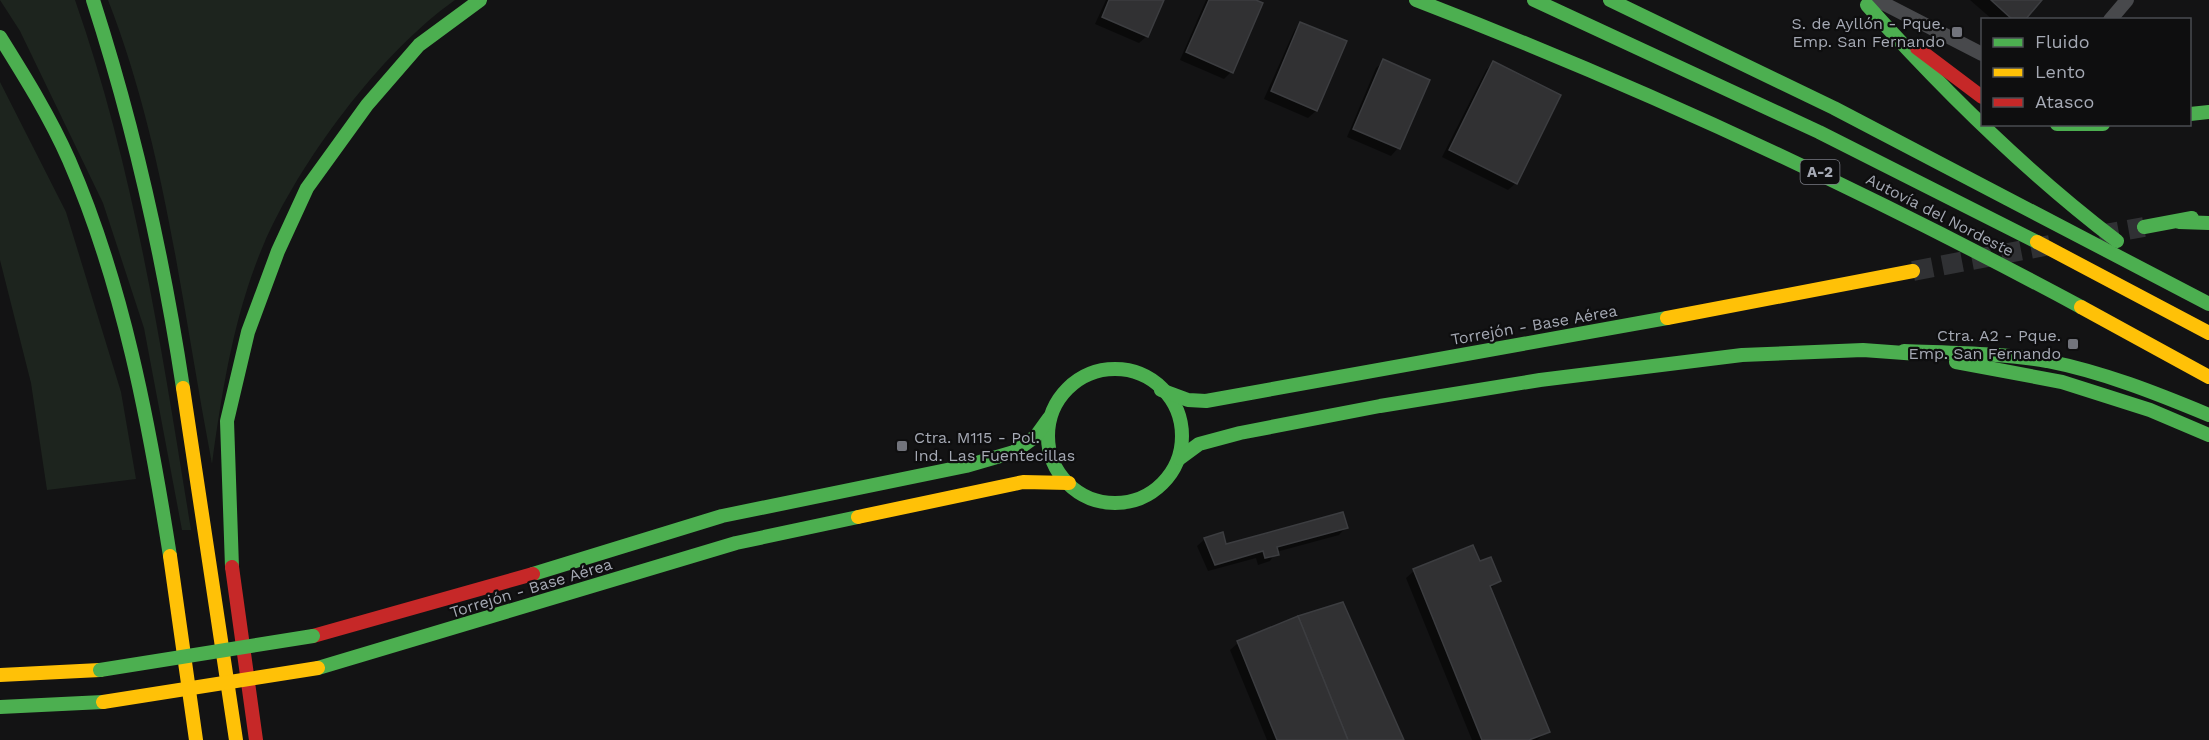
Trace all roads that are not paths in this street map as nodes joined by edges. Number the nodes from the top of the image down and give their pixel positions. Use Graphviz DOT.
graph roads {
  1 [pos="93,0"];
  2 [pos="480,0"];
  3 [pos="1416,0"];
  4 [pos="1534,0"];
  5 [pos="1610,0"];
  6 [pos="2127,0"];
  7 [pos="1869,2"];
  8 [pos="2112,18"];
  9 [pos="0,37"];
  10 [pos="1981,53"];
  11 [pos="1981,96"];
  12 [pos="2209,112"];
  13 [pos="2191,114"];
  14 [pos="1981,123"];
  15 [pos="1984,126"];
  16 [pos="2209,213"];
  17 [pos="2179,222"];
  18 [pos="2209,223"];
  19 [pos="2144,227"];
  20 [pos="1913,271"];
  21 [pos="2209,298"];
  22 [pos="2209,304"];
  23 [pos="2209,333"];
  24 [pos="1904,351"];
  25 [pos="2209,377"];
  26 [pos="1161,390"];
  27 [pos="2209,416"];
  28 [pos="1048,418"];
  29 [pos="2209,435"];
  30 [pos="1180,458"];
  31 [pos="1069,483"];
  32 [pos="0,675"];
  33 [pos="0,707"];
  34 [pos="196,740"];
  35 [pos="236,740"];
  36 [pos="256,740"];
  1 -- 35 [label="main road"];
  2 -- 36 [label="main road"];
  3 -- 25 [label="main road, Autovía del Nordeste / A-2"];
  4 -- 23 [label="main road, Autovía del Nordeste / A-2"];
  5 -- 22 [label="main road"];
  6 -- 8 [label="street"];
  7 -- 10 [label="street"];
  7 -- 11 [label="main road"];
  7 -- 14 [label="main road"];
  9 -- 34 [label="main road"];
  12 -- 13 [label="main road"];
  15 -- 21 [label="main road"];
  16 -- 17 [label="main road"];
  17 -- 18 [label="main road"];
  17 -- 19 [label="main road"];
  20 -- 26 [label="main road, Torrejón - Base Aérea"];
  24 -- 27 [label="main road"];
  24 -- 29 [label="main road"];
  24 -- 30 [label="main road"];
  26 -- 28 [label="main road"];
  26 -- 30 [label="main road"];
  28 -- 31 [label="main road"];
  28 -- 32 [label="main road, Torrejón - Base Aérea, bridge"];
  30 -- 31 [label="main road"];
  31 -- 33 [label="main road, Torrejón - Base Aérea, bridge"];
}
